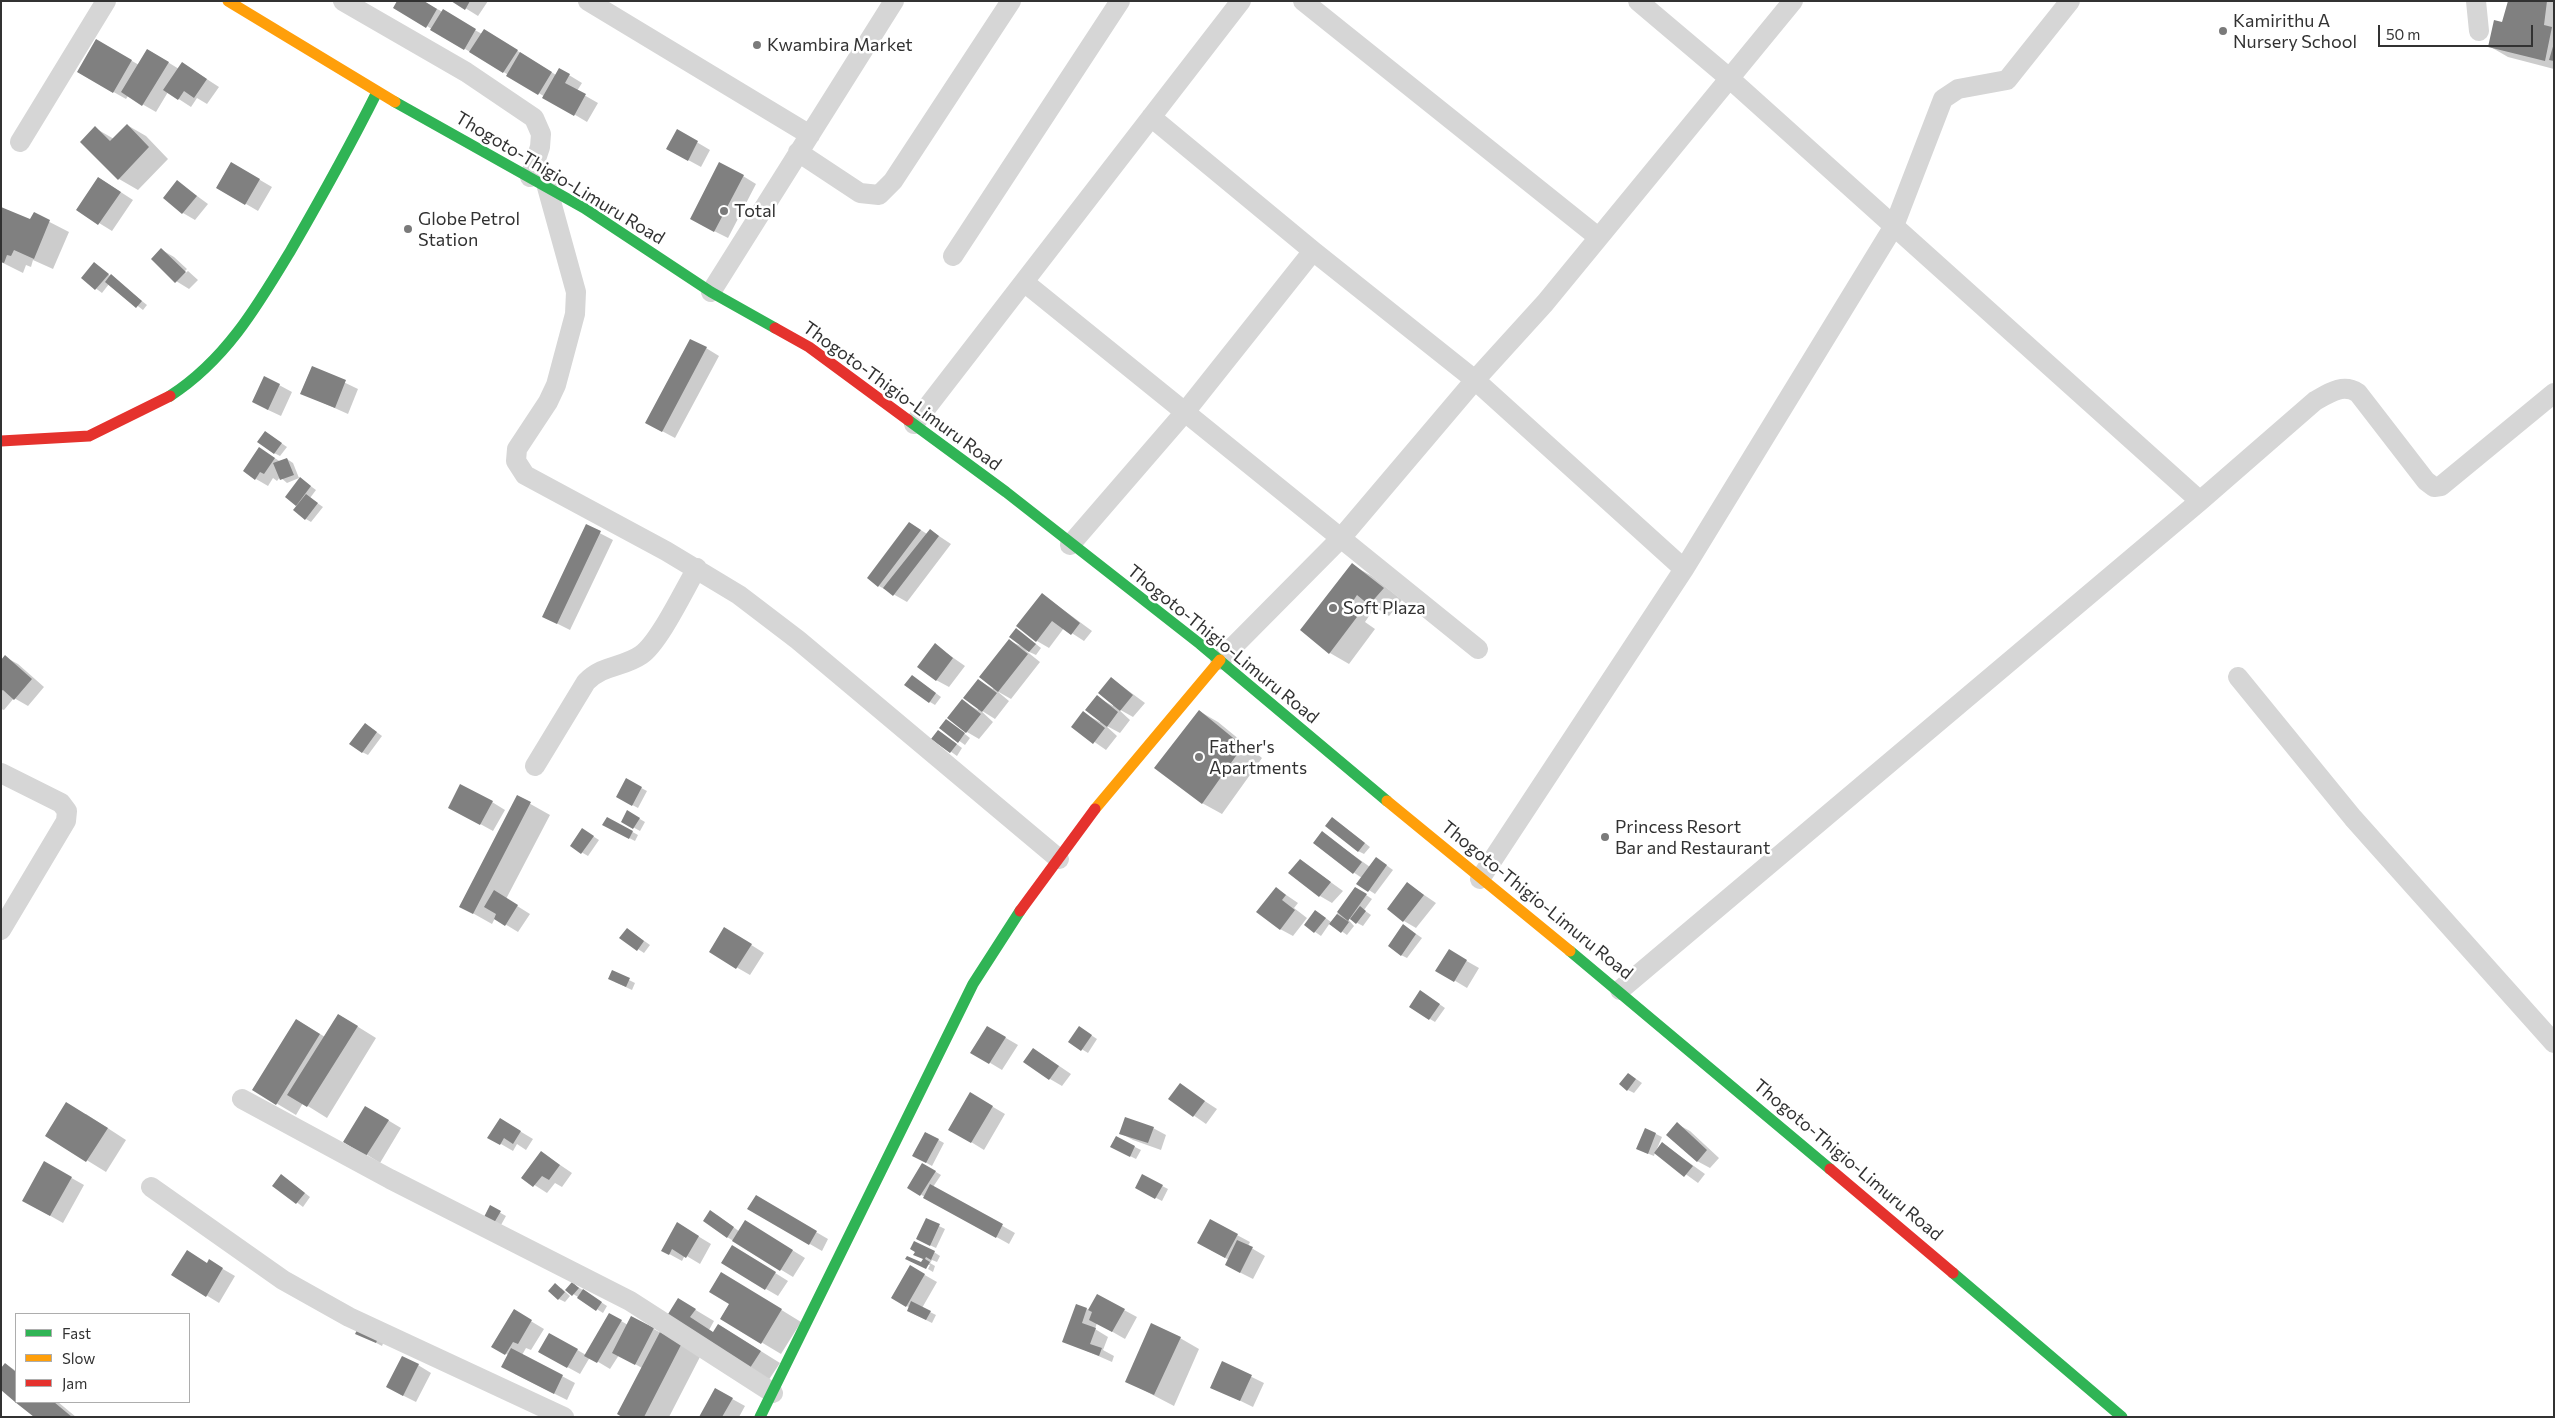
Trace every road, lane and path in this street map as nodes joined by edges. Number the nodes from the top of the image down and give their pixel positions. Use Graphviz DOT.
graph roads {
  1 [pos="106,1"];
  2 [pos="228,1"];
  3 [pos="343,1"];
  4 [pos="588,1"];
  5 [pos="894,1"];
  6 [pos="1011,1"];
  7 [pos="1120,1"];
  8 [pos="1241,1"];
  9 [pos="1303,1"];
  10 [pos="1638,1"];
  11 [pos="1793,1"];
  12 [pos="2070,1"];
  13 [pos="2476,1"];
  14 [pos="2479,31"];
  15 [pos="1729,78"];
  16 [pos="378,92"];
  17 [pos="1151,117"];
  18 [pos="810,135"];
  19 [pos="20,142"];
  20 [pos="798,152"];
  21 [pos="539,182"];
  22 [pos="1894,226"];
  23 [pos="1598,237"];
  24 [pos="1313,251"];
  25 [pos="953,256"];
  26 [pos="1024,282"];
  27 [pos="711,292"];
  28 [pos="1475,380"];
  29 [pos="2554,393"];
  30 [pos="1185,412"];
  31 [pos="914,424"];
  32 [pos="1,441"];
  33 [pos="2200,501"];
  34 [pos="1341,538"];
  35 [pos="1070,545"];
  36 [pos="697,568"];
  37 [pos="1684,569"];
  38 [pos="1478,649"];
  39 [pos="1220,660"];
  40 [pos="2238,677"];
  41 [pos="535,766"];
  42 [pos="1,773"];
  43 [pos="1059,859"];
  44 [pos="1480,879"];
  45 [pos="1,930"];
  46 [pos="1620,990"];
  47 [pos="2554,1044"];
  48 [pos="242,1098"];
  49 [pos="152,1187"];
  50 [pos="773,1393"];
  51 [pos="564,1417"];
  52 [pos="760,1417"];
  53 [pos="2122,1417"];
  1 -- 19 [label="street"];
  2 -- 16 [label="main road, Thogoto-Thigio-Limuru Road"];
  3 -- 21 [label="street"];
  4 -- 18 [label="street"];
  5 -- 18 [label="street"];
  6 -- 20 [label="street"];
  7 -- 25 [label="street"];
  8 -- 17 [label="street"];
  9 -- 23 [label="street"];
  10 -- 15 [label="street"];
  11 -- 15 [label="street"];
  12 -- 22 [label="street"];
  13 -- 14 [label="street"];
  15 -- 22 [label="street"];
  15 -- 23 [label="street"];
  16 -- 21 [label="main road, Thogoto-Thigio-Limuru Road"];
  16 -- 32 [label="main road"];
  17 -- 24 [label="street"];
  17 -- 26 [label="street"];
  18 -- 20 [label="street"];
  20 -- 27 [label="street"];
  21 -- 27 [label="main road, Thogoto-Thigio-Limuru Road"];
  21 -- 36 [label="street"];
  22 -- 33 [label="street"];
  22 -- 37 [label="street"];
  23 -- 28 [label="street"];
  24 -- 28 [label="street"];
  24 -- 30 [label="street"];
  26 -- 30 [label="street"];
  26 -- 31 [label="street"];
  27 -- 31 [label="main road, Thogoto-Thigio-Limuru Road"];
  28 -- 34 [label="street"];
  28 -- 37 [label="street"];
  29 -- 33 [label="street"];
  30 -- 34 [label="street"];
  30 -- 35 [label="street"];
  31 -- 35 [label="main road, Thogoto-Thigio-Limuru Road"];
  33 -- 46 [label="street"];
  34 -- 38 [label="street"];
  34 -- 39 [label="street"];
  35 -- 39 [label="main road, Thogoto-Thigio-Limuru Road"];
  36 -- 41 [label="street"];
  36 -- 43 [label="street"];
  37 -- 44 [label="street"];
  39 -- 43 [label="main road"];
  39 -- 44 [label="main road, Thogoto-Thigio-Limuru Road"];
  40 -- 47 [label="street"];
  42 -- 45 [label="street"];
  43 -- 50 [label="main road"];
  44 -- 46 [label="main road, Thogoto-Thigio-Limuru Road"];
  46 -- 53 [label="main road, Thogoto-Thigio-Limuru Road"];
  48 -- 50 [label="street"];
  49 -- 51 [label="street"];
  50 -- 52 [label="main road"];
}
